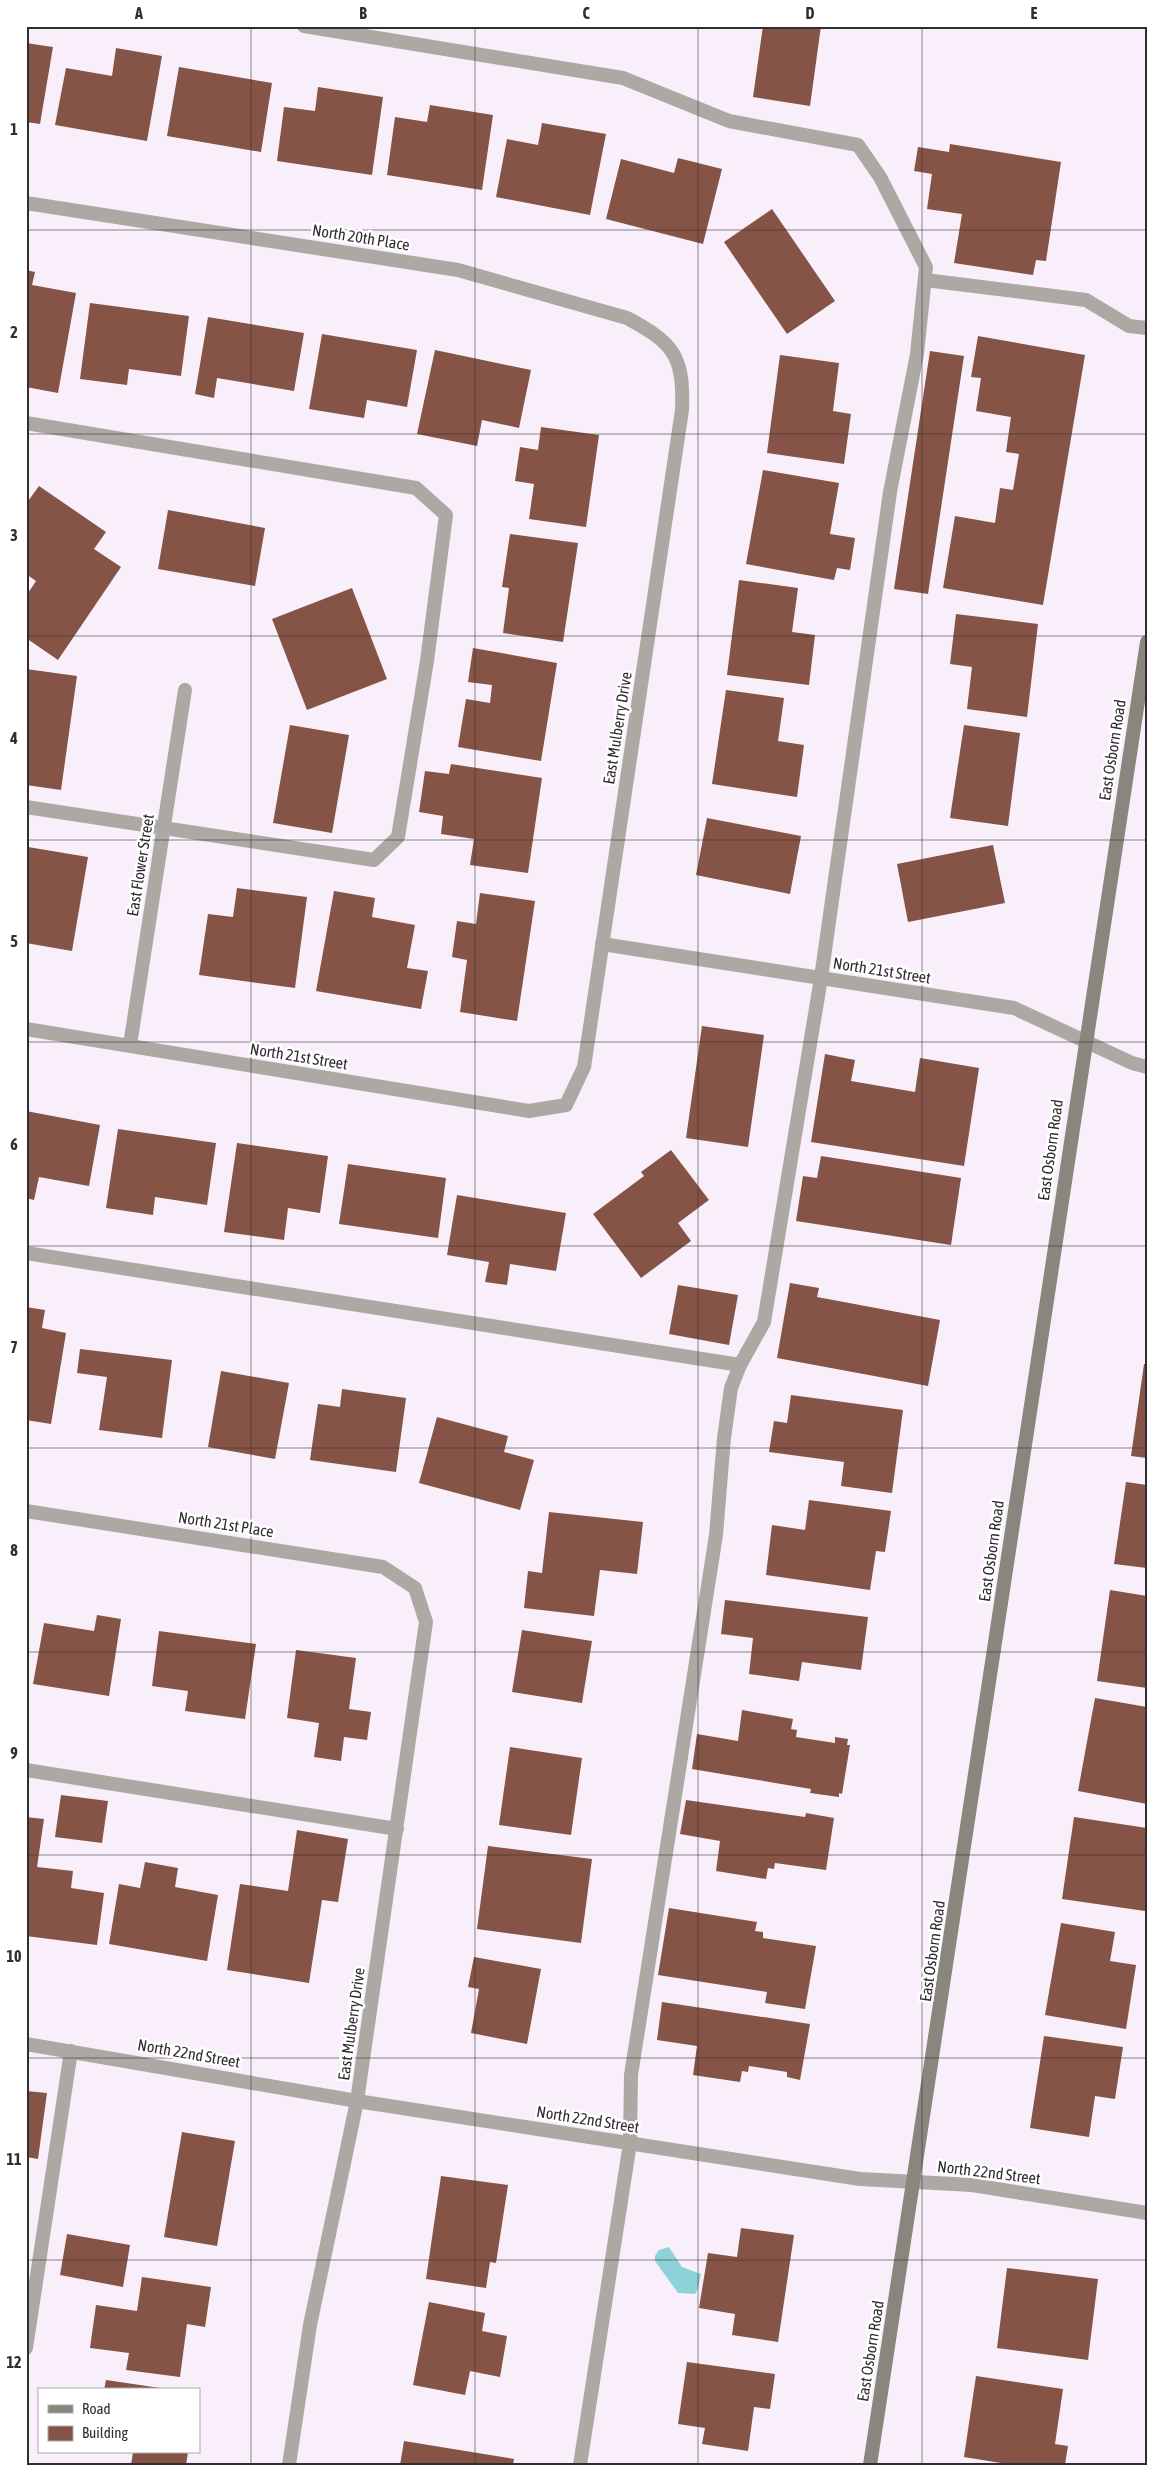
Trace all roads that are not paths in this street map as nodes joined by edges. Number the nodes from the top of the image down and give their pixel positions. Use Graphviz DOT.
graph roads {
  1 [pos="304,26"];
  2 [pos="26,203"];
  3 [pos="925,280"];
  4 [pos="1147,328"];
  5 [pos="674,352"];
  6 [pos="26,423"];
  7 [pos="1147,642"];
  8 [pos="185,690"];
  9 [pos="26,807"];
  10 [pos="164,827"];
  11 [pos="602,944"];
  12 [pos="821,978"];
  13 [pos="26,1029"];
  14 [pos="1084,1041"];
  15 [pos="130,1046"];
  16 [pos="1147,1067"];
  17 [pos="566,1106"];
  18 [pos="26,1252"];
  19 [pos="740,1365"];
  20 [pos="26,1511"];
  21 [pos="415,1588"];
  22 [pos="26,1770"];
  23 [pos="397,1829"];
  24 [pos="26,2044"];
  25 [pos="71,2051"];
  26 [pos="358,2101"];
  27 [pos="630,2143"];
  28 [pos="915,2182"];
  29 [pos="1147,2213"];
  30 [pos="26,2348"];
  31 [pos="289,2465"];
  32 [pos="580,2465"];
  33 [pos="870,2465"];
  1 -- 3 [label="street"];
  2 -- 5 [label="street, North 20th Place"];
  3 -- 4 [label="street"];
  3 -- 12 [label="street"];
  5 -- 11 [label="street, East Mulberry Drive"];
  6 -- 10 [label="street"];
  7 -- 14 [label="main road, East Osborn Road"];
  8 -- 10 [label="street, East Flower Street"];
  9 -- 10 [label="street"];
  10 -- 15 [label="street, East Flower Street"];
  11 -- 12 [label="street, North 21st Street"];
  11 -- 17 [label="street, East Mulberry Drive"];
  12 -- 14 [label="street, North 21st Street"];
  12 -- 19 [label="street"];
  13 -- 15 [label="street, North 21st Street"];
  14 -- 16 [label="street, North 21st Street"];
  14 -- 28 [label="main road, East Osborn Road"];
  15 -- 17 [label="street, North 21st Street"];
  18 -- 19 [label="street"];
  19 -- 27 [label="street"];
  20 -- 21 [label="street, North 21st Place"];
  21 -- 23 [label="street, East Mulberry Drive"];
  22 -- 23 [label="street"];
  23 -- 26 [label="street, East Mulberry Drive"];
  24 -- 25 [label="street, North 22nd Street"];
  25 -- 26 [label="street, North 22nd Street"];
  25 -- 30 [label="street"];
  26 -- 27 [label="street, North 22nd Street"];
  26 -- 31 [label="street, East Mulberry Drive"];
  27 -- 28 [label="street, North 22nd Street"];
  27 -- 32 [label="street"];
  28 -- 29 [label="street, North 22nd Street"];
  28 -- 33 [label="main road, East Osborn Road"];
}
